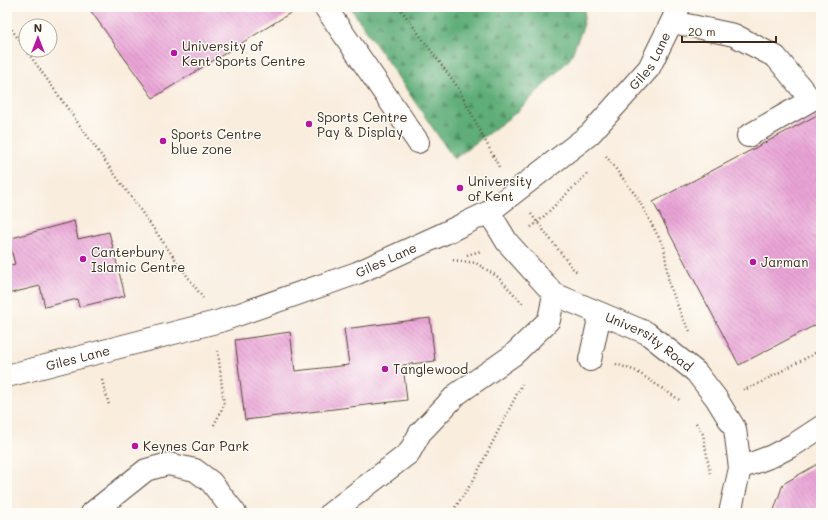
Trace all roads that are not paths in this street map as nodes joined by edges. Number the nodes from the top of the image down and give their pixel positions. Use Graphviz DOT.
graph roads {
  1 [pos="325,7"];
  2 [pos="676,14"];
  3 [pos="748,136"];
  4 [pos="418,142"];
  5 [pos="489,212"];
  6 [pos="554,294"];
  7 [pos="600,314"];
  8 [pos="591,356"];
  9 [pos="7,376"];
  10 [pos="821,427"];
  11 [pos="740,468"];
  12 [pos="92,513"];
  13 [pos="236,513"];
  14 [pos="331,513"];
  15 [pos="730,513"];
  1 -- 4 [label="street"];
  2 -- 3 [label="street"];
  2 -- 5 [label="street, Giles Lane"];
  5 -- 6 [label="street, University Road"];
  5 -- 9 [label="street, Giles Lane"];
  6 -- 7 [label="street, University Road"];
  6 -- 14 [label="street"];
  7 -- 8 [label="street"];
  7 -- 11 [label="street, University Road"];
  10 -- 11 [label="street"];
  11 -- 15 [label="street, University Road"];
  12 -- 13 [label="street"];
}
